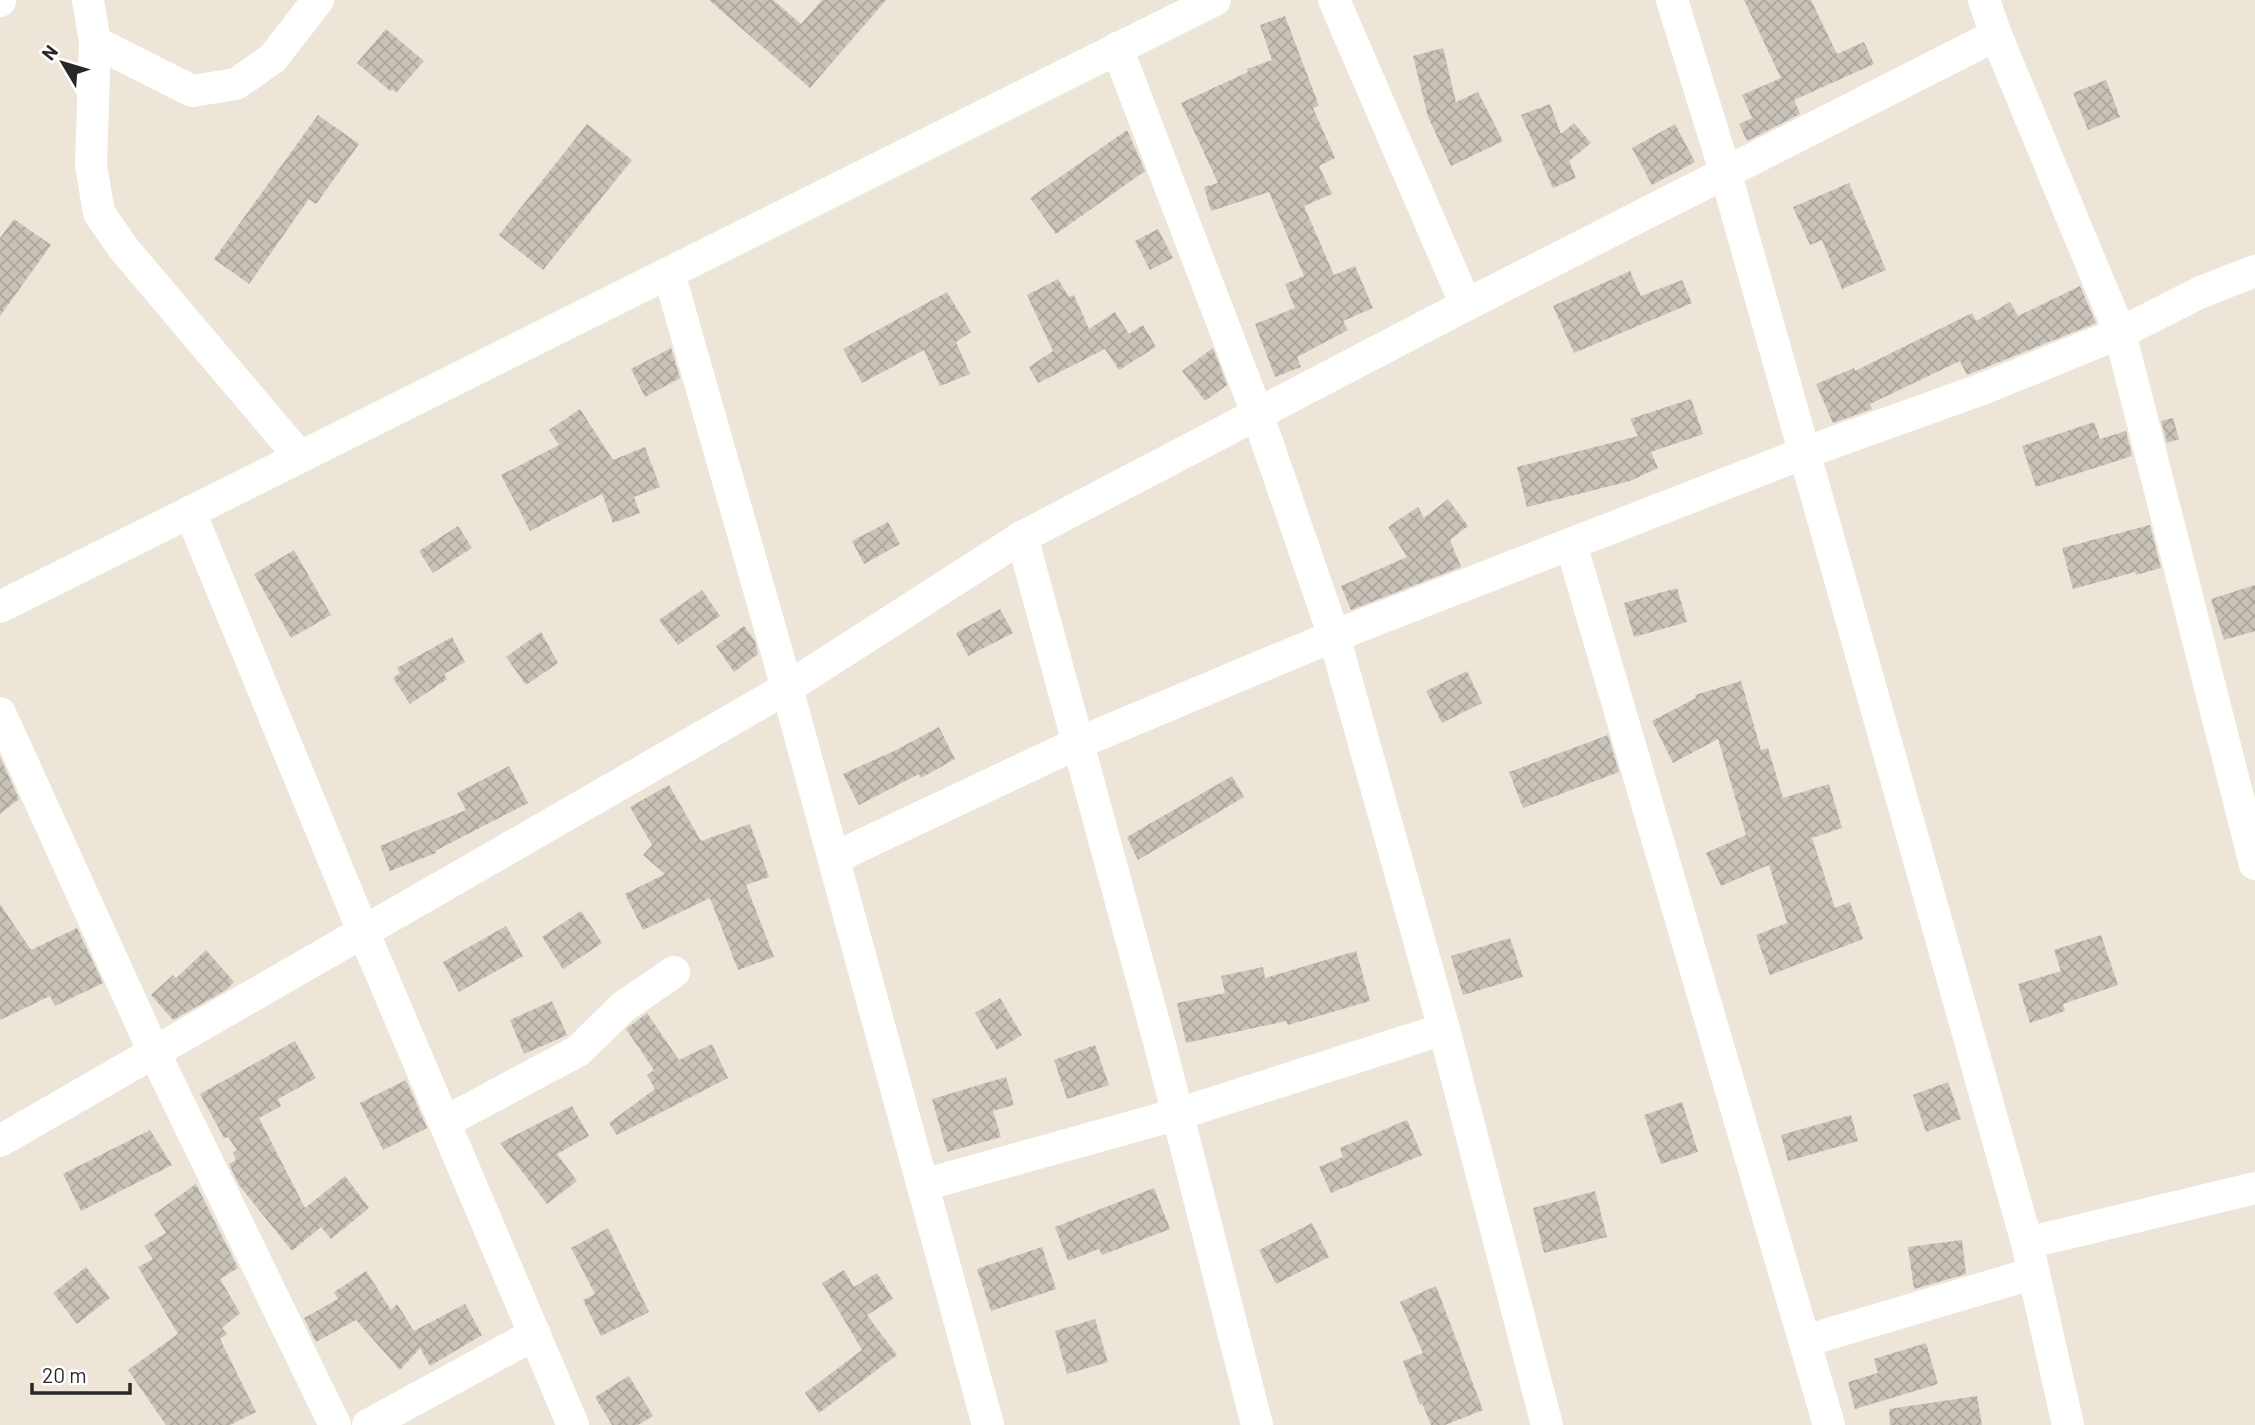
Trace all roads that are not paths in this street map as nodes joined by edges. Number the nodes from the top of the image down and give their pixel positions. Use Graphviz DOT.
graph roads {
  1 [pos="318,0"];
  2 [pos="1334,0"];
  3 [pos="1672,0"];
  4 [pos="1984,0"];
  5 [pos="89,1"];
  6 [pos="1195,4"];
  7 [pos="1996,35"];
  8 [pos="95,42"];
  9 [pos="1118,48"];
  10 [pos="1725,171"];
  11 [pos="2255,271"];
  12 [pos="669,273"];
  13 [pos="1466,304"];
  14 [pos="2120,333"];
  15 [pos="1257,413"];
  16 [pos="1804,453"];
  17 [pos="300,457"];
  18 [pos="190,512"];
  19 [pos="1022,537"];
  20 [pos="1571,544"];
  21 [pos="0,607"];
  22 [pos="1334,636"];
  23 [pos="787,688"];
  24 [pos="0,713"];
  25 [pos="1078,743"];
  26 [pos="834,858"];
  27 [pos="2255,864"];
  28 [pos="363,931"];
  29 [pos="674,972"];
  30 [pos="1444,1029"];
  31 [pos="154,1052"];
  32 [pos="1178,1114"];
  33 [pos="446,1122"];
  34 [pos="0,1141"];
  35 [pos="923,1185"];
  36 [pos="2255,1188"];
  37 [pos="2031,1258"];
  38 [pos="534,1334"];
  39 [pos="1805,1341"];
  40 [pos="335,1425"];
  41 [pos="368,1425"];
  42 [pos="573,1425"];
  43 [pos="989,1425"];
  44 [pos="1256,1425"];
  45 [pos="1547,1425"];
  46 [pos="1829,1425"];
  47 [pos="2068,1425"];
  1 -- 8 [label="street"];
  2 -- 13 [label="street"];
  3 -- 10 [label="street"];
  4 -- 7 [label="street"];
  5 -- 8 [label="street"];
  6 -- 9 [label="street"];
  7 -- 10 [label="street"];
  7 -- 14 [label="street"];
  8 -- 17 [label="street"];
  9 -- 12 [label="street"];
  9 -- 15 [label="street"];
  10 -- 13 [label="street"];
  10 -- 16 [label="street"];
  11 -- 14 [label="street"];
  12 -- 17 [label="street"];
  12 -- 23 [label="street"];
  13 -- 15 [label="street"];
  14 -- 16 [label="street"];
  14 -- 27 [label="street"];
  15 -- 19 [label="street"];
  15 -- 22 [label="street"];
  16 -- 20 [label="street"];
  16 -- 37 [label="street"];
  17 -- 18 [label="street"];
  18 -- 21 [label="street"];
  18 -- 28 [label="street"];
  19 -- 23 [label="street"];
  19 -- 25 [label="street"];
  20 -- 22 [label="street"];
  20 -- 39 [label="street"];
  22 -- 25 [label="street"];
  22 -- 30 [label="street"];
  23 -- 26 [label="street"];
  23 -- 28 [label="street"];
  24 -- 31 [label="street"];
  25 -- 26 [label="street"];
  25 -- 32 [label="street"];
  26 -- 35 [label="street"];
  28 -- 31 [label="street"];
  28 -- 33 [label="street"];
  29 -- 33 [label="street"];
  30 -- 32 [label="street"];
  30 -- 45 [label="street"];
  31 -- 34 [label="street"];
  31 -- 40 [label="street"];
  32 -- 35 [label="street"];
  32 -- 44 [label="street"];
  33 -- 38 [label="street"];
  35 -- 43 [label="street"];
  36 -- 37 [label="street"];
  37 -- 39 [label="street"];
  37 -- 47 [label="street"];
  38 -- 41 [label="street"];
  38 -- 42 [label="street"];
  39 -- 46 [label="street"];
}
